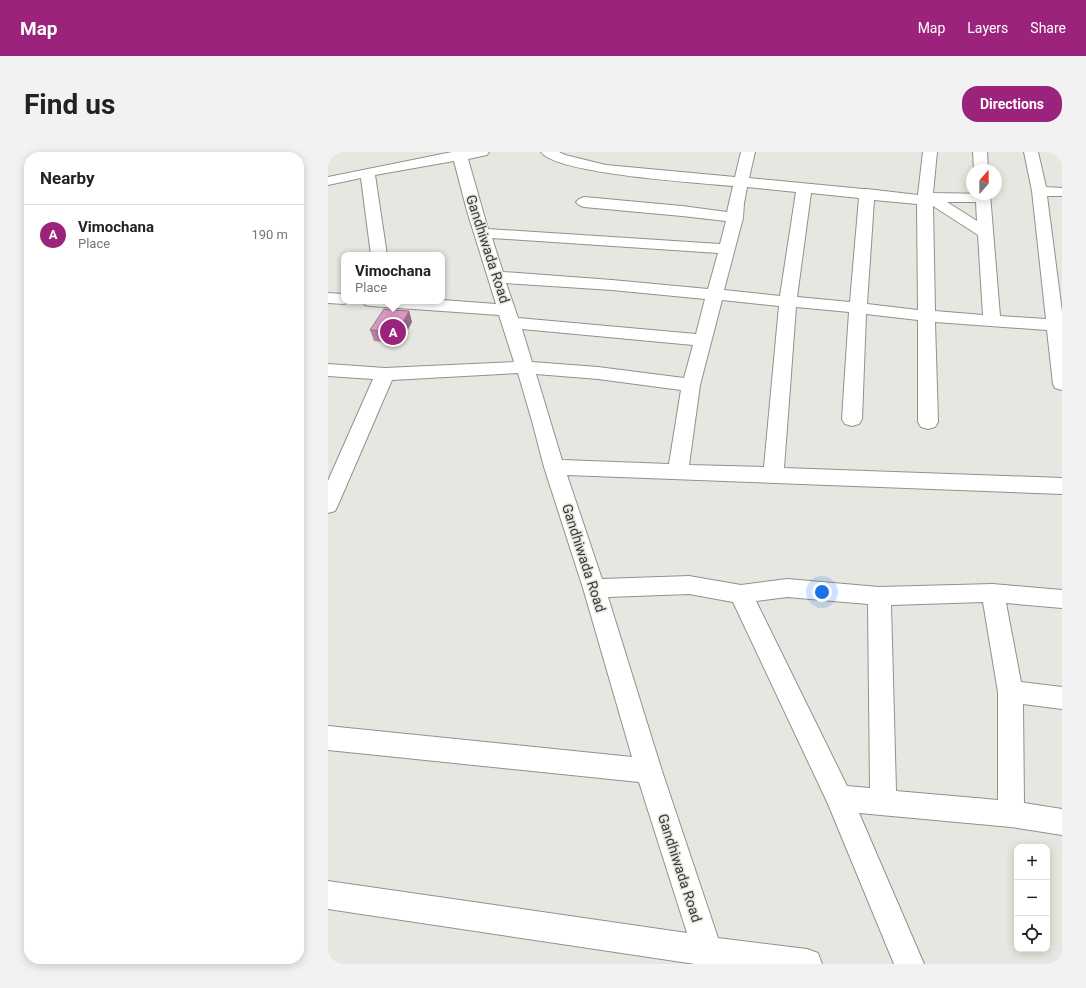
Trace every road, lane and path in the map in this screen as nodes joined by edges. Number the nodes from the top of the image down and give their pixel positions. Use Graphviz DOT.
graph roads {
  1 [pos="482,152"];
  2 [pos="548,152"];
  3 [pos="745,152"];
  4 [pos="930,152"];
  5 [pos="980,152"];
  6 [pos="1031,152"];
  7 [pos="460,154"];
  8 [pos="981,164"];
  9 [pos="367,172"];
  10 [pos="328,180"];
  11 [pos="742,183"];
  12 [pos="804,188"];
  13 [pos="1039,191"];
  14 [pos="1062,192"];
  15 [pos="867,193"];
  16 [pos="966,197"];
  17 [pos="925,200"];
  18 [pos="983,200"];
  19 [pos="584,202"];
  20 [pos="735,218"];
  21 [pos="482,233"];
  22 [pos="985,233"];
  23 [pos="727,249"];
  24 [pos="379,252"];
  25 [pos="496,277"];
  26 [pos="714,296"];
  27 [pos="328,298"];
  28 [pos="341,299"];
  29 [pos="788,302"];
  30 [pos="407,304"];
  31 [pos="858,308"];
  32 [pos="509,316"];
  33 [pos="926,316"];
  34 [pos="992,321"];
  35 [pos="1058,325"];
  36 [pos="704,340"];
  37 [pos="525,367"];
  38 [pos="328,370"];
  39 [pos="385,374"];
  40 [pos="1062,384"];
  41 [pos="691,385"];
  42 [pos="852,419"];
  43 [pos="928,422"];
  44 [pos="554,467"];
  45 [pos="678,472"];
  46 [pos="773,475"];
  47 [pos="1062,486"];
  48 [pos="328,505"];
  49 [pos="594,588"];
  50 [pos="993,593"];
  51 [pos="741,594"];
  52 [pos="879,596"];
  53 [pos="1062,599"];
  54 [pos="1010,692"];
  55 [pos="1062,698"];
  56 [pos="328,738"];
  57 [pos="649,772"];
  58 [pos="840,798"];
  59 [pos="883,802"];
  60 [pos="1012,814"];
  61 [pos="1062,822"];
  62 [pos="328,895"];
  63 [pos="709,958"];
  64 [pos="808,964"];
  65 [pos="909,964"];
  1 -- 7 [label="street"];
  2 -- 11 [label="street"];
  3 -- 11 [label="street"];
  4 -- 17 [label="street"];
  5 -- 8 [label="street"];
  6 -- 13 [label="street"];
  7 -- 9 [label="street"];
  7 -- 21 [label="street, Gandhiwada Road"];
  9 -- 10 [label="street"];
  9 -- 24 [label="street"];
  11 -- 12 [label="street"];
  11 -- 20 [label="street"];
  12 -- 15 [label="street"];
  12 -- 29 [label="street"];
  13 -- 14 [label="street"];
  13 -- 35 [label="street"];
  15 -- 17 [label="street"];
  15 -- 31 [label="street"];
  16 -- 22 [label="street"];
  17 -- 33 [label="street"];
  18 -- 22 [label="street"];
  19 -- 20 [label="street"];
  20 -- 23 [label="street"];
  21 -- 23 [label="street"];
  21 -- 25 [label="street, Gandhiwada Road"];
  22 -- 34 [label="street"];
  23 -- 26 [label="street"];
  25 -- 26 [label="street"];
  25 -- 32 [label="street, Gandhiwada Road"];
  26 -- 29 [label="street"];
  26 -- 36 [label="street"];
  27 -- 28 [label="street"];
  29 -- 31 [label="street"];
  29 -- 46 [label="street"];
  30 -- 32 [label="street"];
  31 -- 33 [label="street"];
  31 -- 42 [label="street"];
  32 -- 36 [label="street"];
  32 -- 37 [label="street, Gandhiwada Road"];
  33 -- 34 [label="street"];
  33 -- 43 [label="street"];
  34 -- 35 [label="street"];
  35 -- 40 [label="street"];
  36 -- 41 [label="street"];
  37 -- 39 [label="street"];
  37 -- 41 [label="street"];
  37 -- 44 [label="street, Gandhiwada Road"];
  38 -- 39 [label="street"];
  39 -- 48 [label="street"];
  41 -- 45 [label="street"];
  44 -- 45 [label="street"];
  44 -- 49 [label="street, Gandhiwada Road"];
  45 -- 46 [label="street"];
  46 -- 47 [label="street"];
  49 -- 51 [label="street"];
  49 -- 57 [label="street, Gandhiwada Road"];
  50 -- 52 [label="street"];
  50 -- 53 [label="street"];
  50 -- 54 [label="street"];
  51 -- 52 [label="street"];
  51 -- 58 [label="street"];
  52 -- 59 [label="street"];
  54 -- 55 [label="street"];
  54 -- 60 [label="street"];
  56 -- 57 [label="street"];
  57 -- 63 [label="street, Gandhiwada Road"];
  58 -- 59 [label="street"];
  58 -- 65 [label="street"];
  59 -- 60 [label="street"];
  60 -- 61 [label="street"];
  62 -- 63 [label="street"];
  63 -- 64 [label="street"];
}
